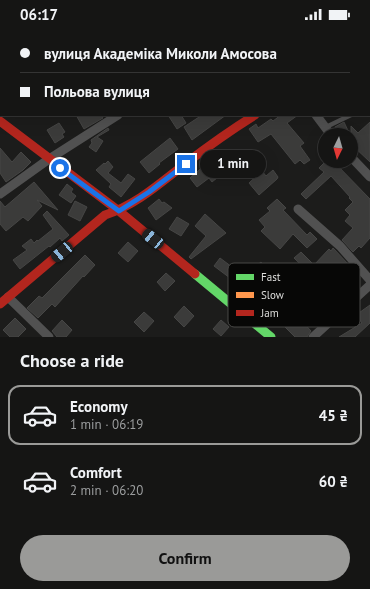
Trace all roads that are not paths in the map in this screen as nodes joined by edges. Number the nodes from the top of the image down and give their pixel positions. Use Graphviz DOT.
graph roads {
  1 [pos="116,116"];
  2 [pos="253,116"];
  3 [pos="317,116"];
  4 [pos="350,116"];
  5 [pos="0,121"];
  6 [pos="326,128"];
  7 [pos="332,128"];
  8 [pos="49,159"];
  9 [pos="358,164"];
  10 [pos="370,177"];
  11 [pos="0,194"];
  12 [pos="298,208"];
  13 [pos="119,211"];
  14 [pos="355,263"];
  15 [pos="360,269"];
  16 [pos="370,280"];
  17 [pos="370,285"];
  18 [pos="360,294"];
  19 [pos="8,297"];
  20 [pos="228,301"];
  21 [pos="0,304"];
  22 [pos="260,327"];
  23 [pos="324,327"];
  24 [pos="48,337"];
  25 [pos="272,337"];
  26 [pos="313,337"];
  1 -- 8 [label="street"];
  2 -- 13 [label="street"];
  3 -- 6 [label="street"];
  4 -- 7 [label="lane"];
  5 -- 8 [label="street"];
  8 -- 11 [label="street"];
  8 -- 13 [label="street"];
  9 -- 10 [label="street"];
  12 -- 14 [label="street"];
  13 -- 19 [label="street"];
  13 -- 20 [label="street"];
  15 -- 16 [label="street"];
  17 -- 18 [label="street"];
  19 -- 21 [label="street"];
  19 -- 24 [label="street"];
  22 -- 25 [label="street"];
  23 -- 26 [label="street"];
}
